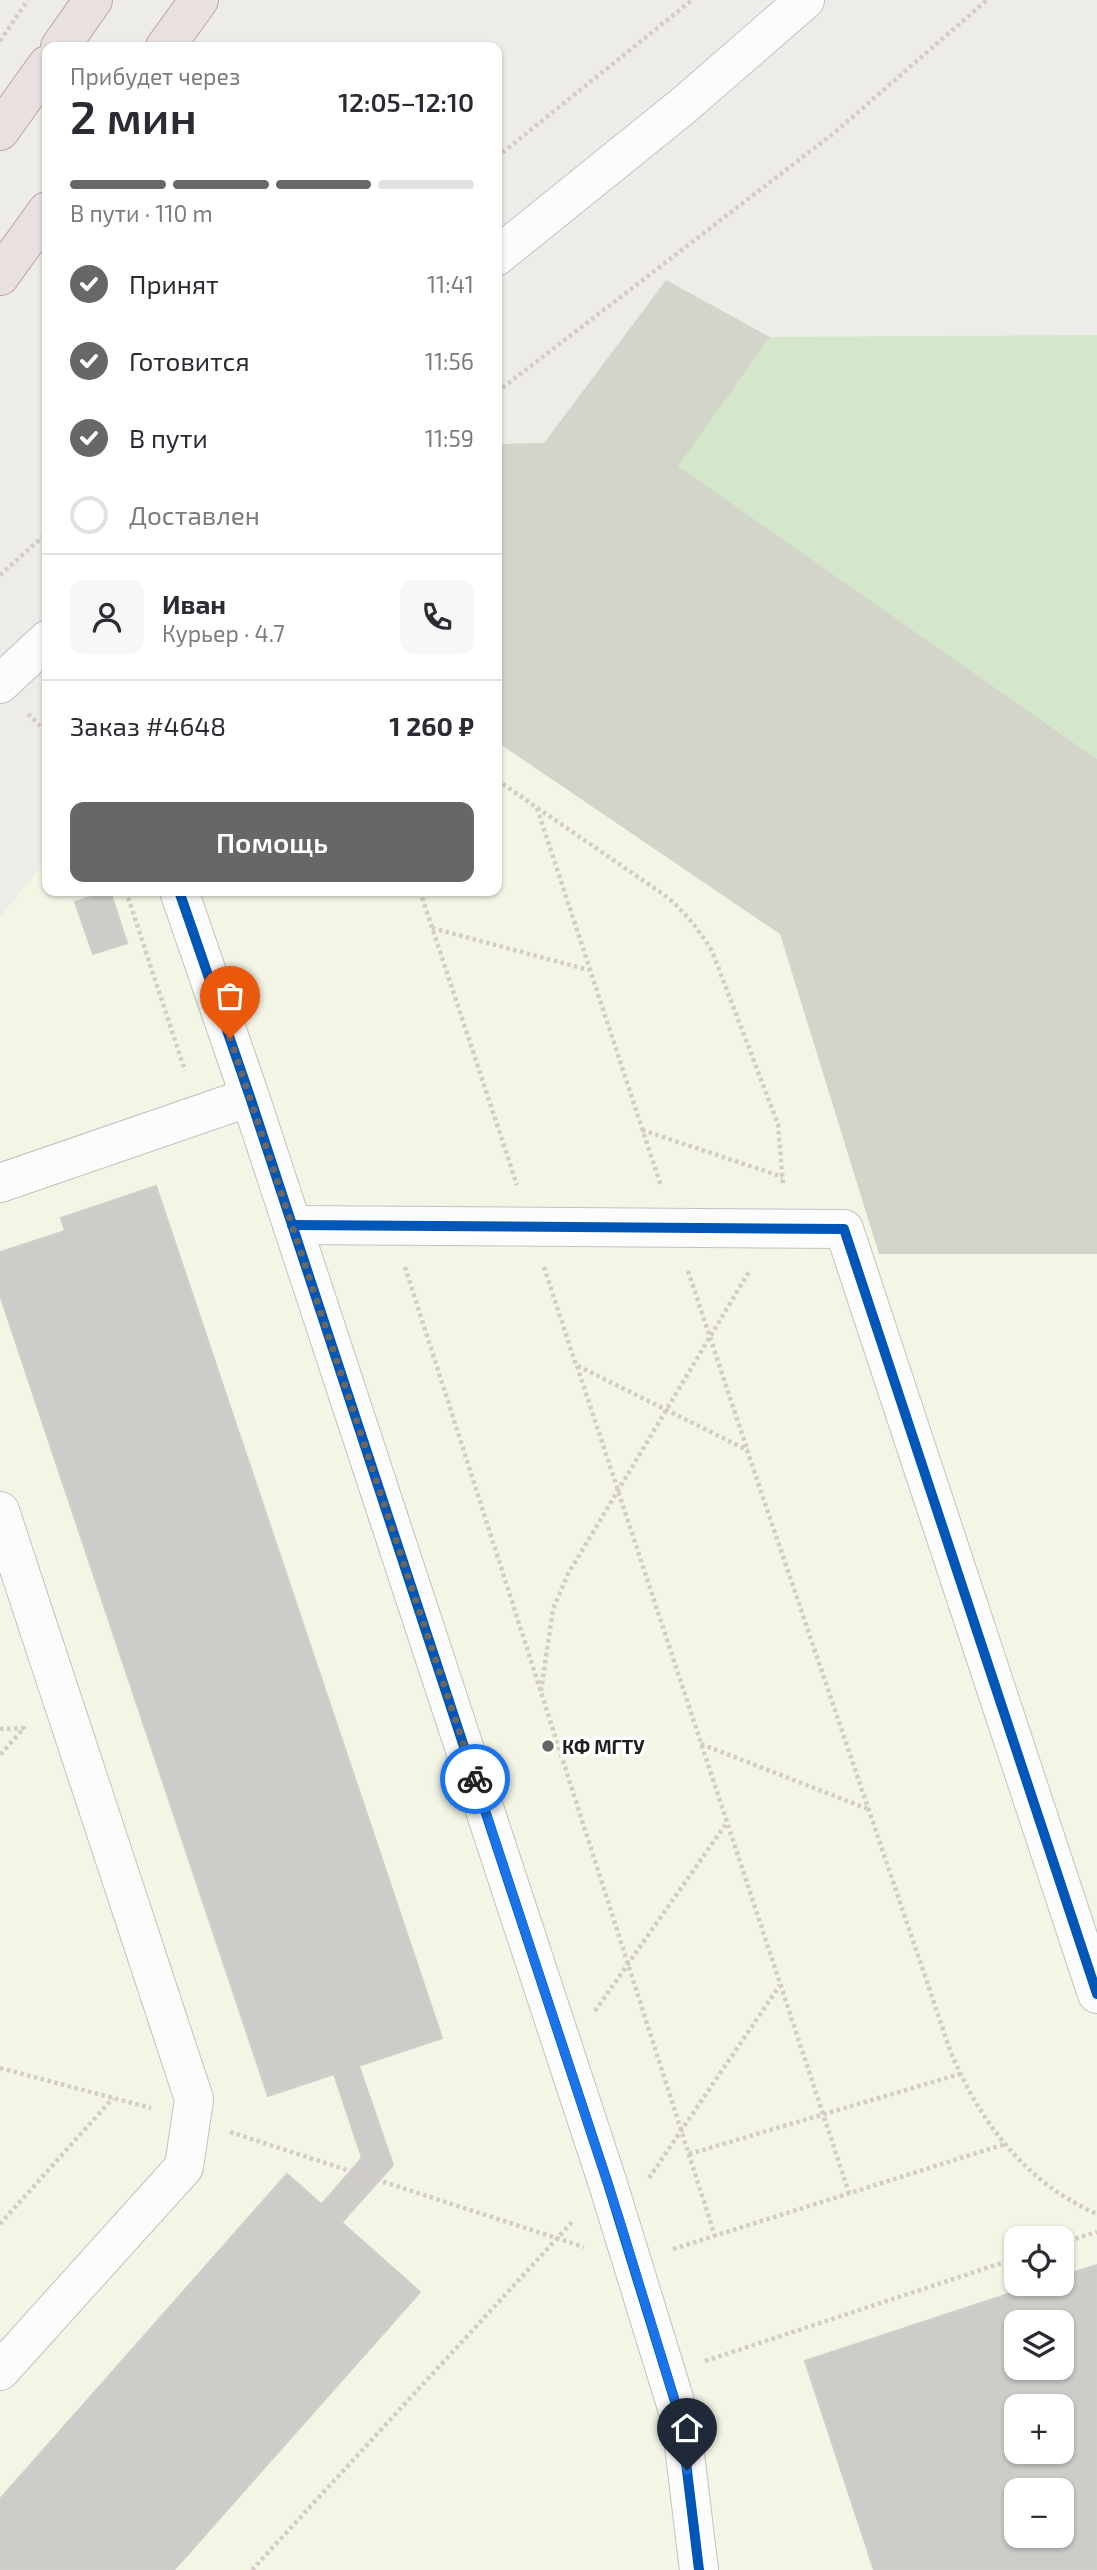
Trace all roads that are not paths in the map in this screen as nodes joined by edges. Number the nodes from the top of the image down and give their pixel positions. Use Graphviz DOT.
graph roads {
  1 [pos="93,0"];
  2 [pos="199,0"];
  3 [pos="805,0"];
  4 [pos="64,42"];
  5 [pos="169,42"];
  6 [pos="42,72"];
  7 [pos="0,131"];
  8 [pos="42,218"];
  9 [pos="502,252"];
  10 [pos="0,276"];
  11 [pos="42,645"];
  12 [pos="0,684"];
  13 [pos="181,896"];
  14 [pos="250,1097"];
  15 [pos="0,1183"];
  16 [pos="292,1225"];
  17 [pos="0,1511"];
  18 [pos="1097,1994"];
  19 [pos="0,2371"];
  20 [pos="699,2570"];
  1 -- 4 [label="highway"];
  2 -- 5 [label="highway"];
  3 -- 9 [label="street"];
  6 -- 7 [label="highway"];
  8 -- 10 [label="highway"];
  11 -- 12 [label="street"];
  13 -- 14 [label="street"];
  14 -- 15 [label="street"];
  14 -- 16 [label="street"];
  16 -- 18 [label="street"];
  16 -- 20 [label="street"];
  17 -- 19 [label="street"];
}
